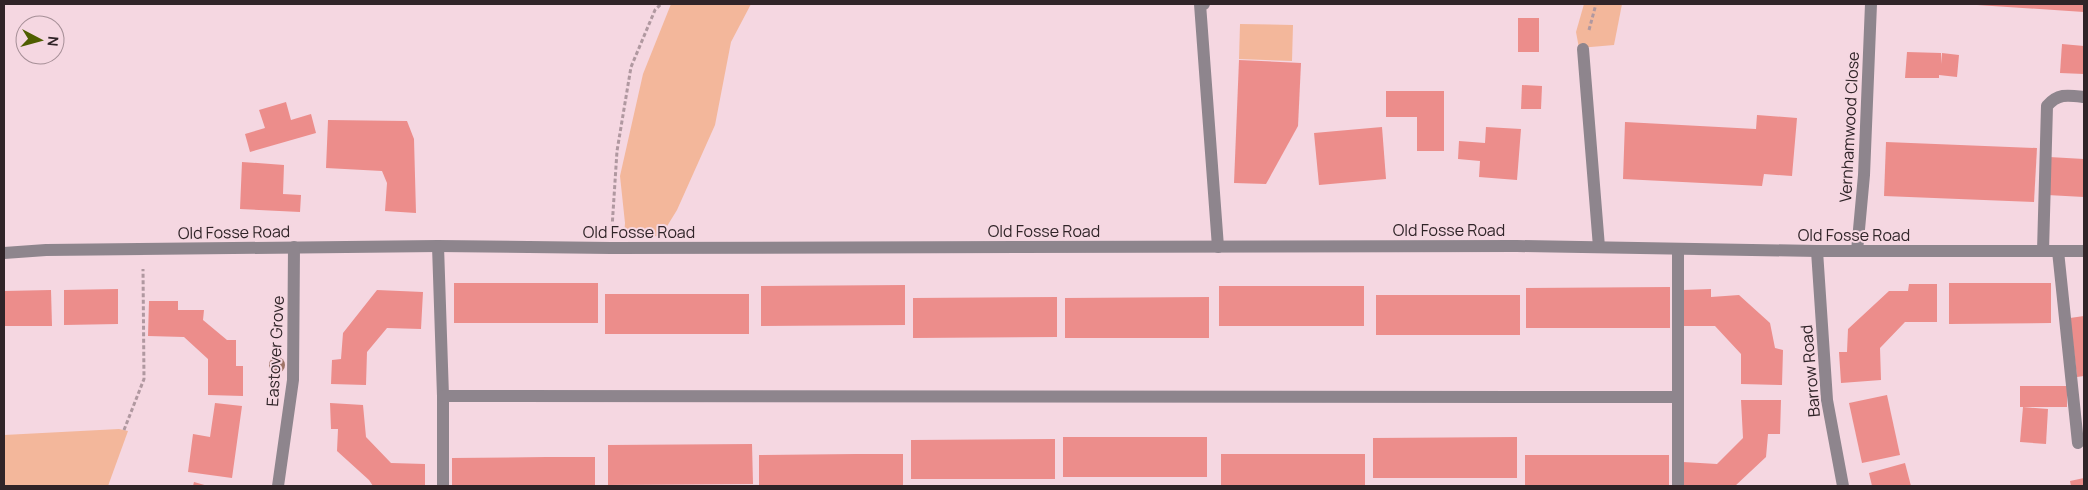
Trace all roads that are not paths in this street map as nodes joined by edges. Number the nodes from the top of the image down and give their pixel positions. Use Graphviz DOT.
graph roads {
  1 [pos="1204,4"];
  2 [pos="1871,4"];
  3 [pos="1583,49"];
  4 [pos="2084,97"];
  5 [pos="438,246"];
  6 [pos="294,247"];
  7 [pos="1218,247"];
  8 [pos="1599,247"];
  9 [pos="1678,249"];
  10 [pos="1817,251"];
  11 [pos="1857,251"];
  12 [pos="2043,251"];
  13 [pos="2058,251"];
  14 [pos="2084,251"];
  15 [pos="4,253"];
  16 [pos="443,396"];
  17 [pos="1678,397"];
  18 [pos="2078,443"];
  19 [pos="278,486"];
  20 [pos="443,486"];
  21 [pos="1678,486"];
  22 [pos="1843,486"];
  1 -- 7 [label="street"];
  2 -- 11 [label="street, Vernhamwood Close"];
  3 -- 8 [label="street"];
  4 -- 12 [label="street"];
  5 -- 6 [label="street, Old Fosse Road"];
  5 -- 7 [label="street, Old Fosse Road"];
  5 -- 16 [label="street"];
  6 -- 15 [label="street, Old Fosse Road"];
  6 -- 19 [label="street, Eastover Grove"];
  7 -- 8 [label="street, Old Fosse Road"];
  8 -- 9 [label="street, Old Fosse Road"];
  9 -- 10 [label="street, Old Fosse Road"];
  9 -- 17 [label="street"];
  10 -- 11 [label="street, Old Fosse Road"];
  10 -- 22 [label="street, Barrow Road"];
  11 -- 12 [label="street, Old Fosse Road"];
  12 -- 13 [label="street, Old Fosse Road"];
  13 -- 14 [label="street, Old Fosse Road"];
  13 -- 18 [label="street"];
  16 -- 17 [label="street"];
  16 -- 20 [label="street"];
  17 -- 21 [label="street"];
}
